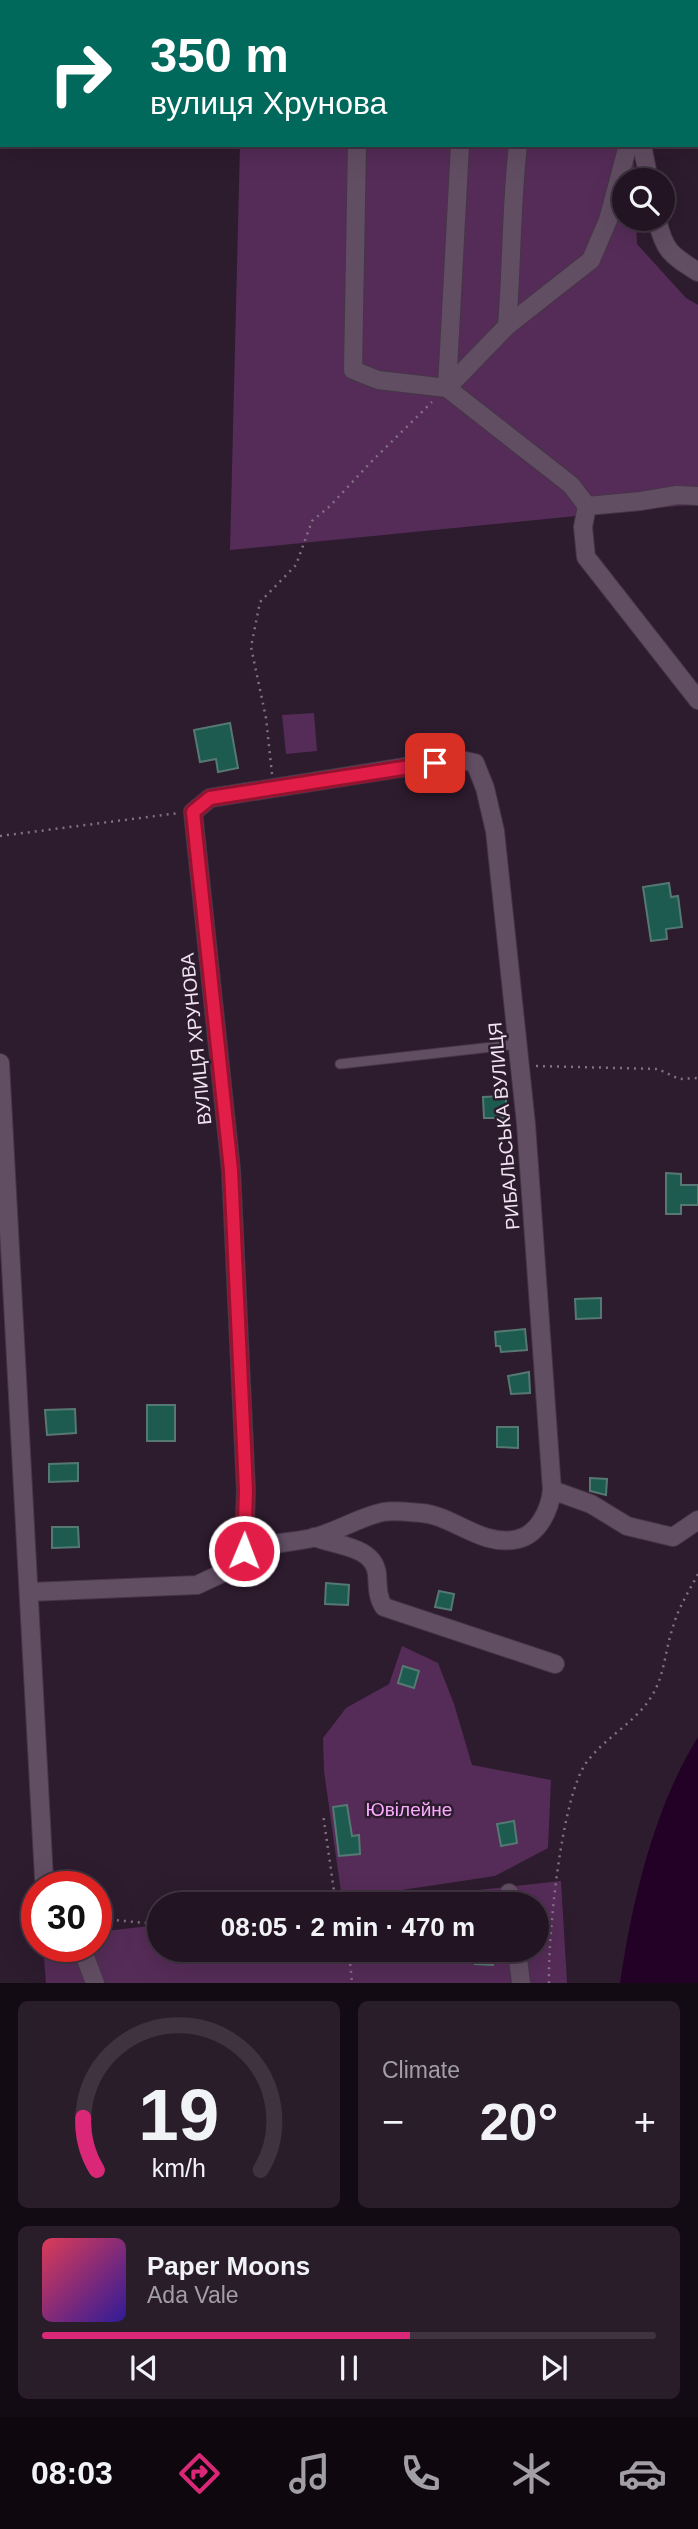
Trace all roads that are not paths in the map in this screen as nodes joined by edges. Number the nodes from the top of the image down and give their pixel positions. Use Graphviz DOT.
graph roads {
  1 [pos="358,147"];
  2 [pos="460,147"];
  3 [pos="518,147"];
  4 [pos="627,147"];
  5 [pos="642,147"];
  6 [pos="647,168"];
  7 [pos="660,231"];
  8 [pos="698,272"];
  9 [pos="507,326"];
  10 [pos="447,388"];
  11 [pos="698,496"];
  12 [pos="587,506"];
  13 [pos="698,700"];
  14 [pos="193,812"];
  15 [pos="519,1044"];
  16 [pos="0,1063"];
  17 [pos="340,1064"];
  18 [pos="552,1489"];
  19 [pos="698,1520"];
  20 [pos="314,1537"];
  21 [pos="244,1551"];
  22 [pos="30,1592"];
  23 [pos="555,1664"];
  24 [pos="44,1871"];
  25 [pos="87,1962"];
  26 [pos="518,1962"];
  27 [pos="95,1983"];
  28 [pos="521,1983"];
  1 -- 10 [label="street"];
  2 -- 10 [label="street"];
  3 -- 9 [label="street"];
  4 -- 9 [label="street"];
  5 -- 6 [label="street"];
  7 -- 8 [label="street"];
  9 -- 10 [label="street"];
  10 -- 12 [label="street"];
  11 -- 12 [label="street"];
  12 -- 13 [label="street"];
  14 -- 15 [label="street, РИБАЛЬСЬКА ВУЛИЦЯ"];
  14 -- 21 [label="street, ВУЛИЦЯ ХРУНОВА"];
  15 -- 17 [label="lane"];
  15 -- 18 [label="street, РИБАЛЬСЬКА ВУЛИЦЯ"];
  16 -- 22 [label="street"];
  18 -- 19 [label="street"];
  18 -- 20 [label="street, РИБАЛЬСЬКА ВУЛИЦЯ"];
  20 -- 21 [label="street, РИБАЛЬСЬКА ВУЛИЦЯ"];
  20 -- 23 [label="street"];
  21 -- 22 [label="street"];
  22 -- 24 [label="street"];
  25 -- 27 [label="street"];
  26 -- 28 [label="street"];
}
